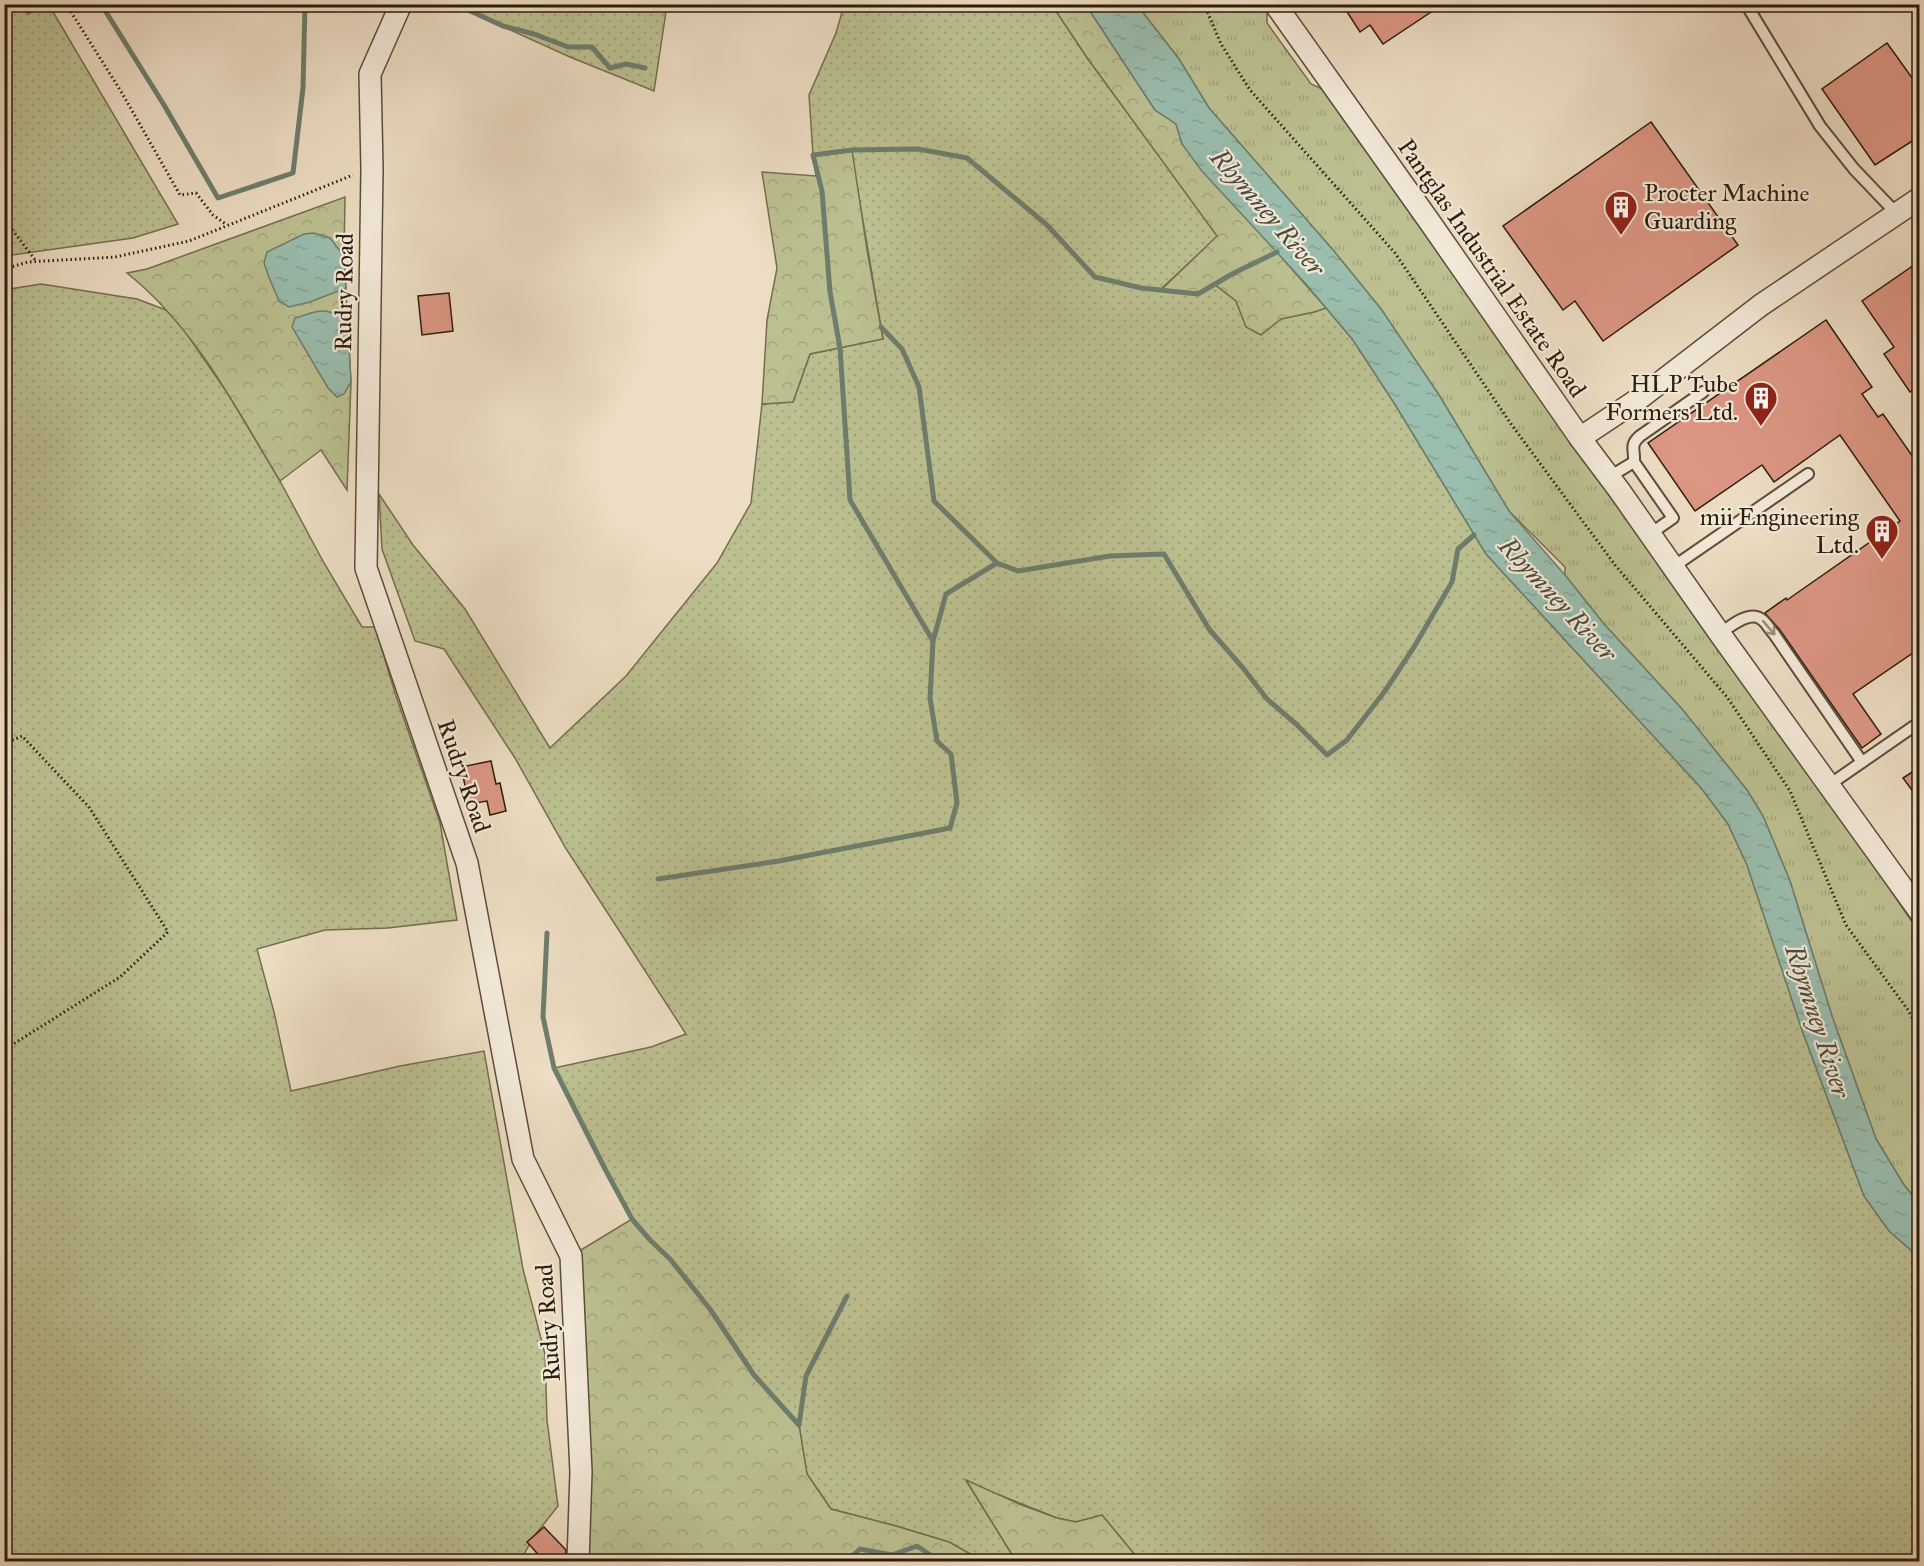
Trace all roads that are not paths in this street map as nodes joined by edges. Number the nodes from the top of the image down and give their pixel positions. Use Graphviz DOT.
graph roads {
  1 [pos="402,4"];
  2 [pos="1275,4"];
  3 [pos="1746,4"];
  4 [pos="1920,198"];
  5 [pos="1896,213"];
  6 [pos="1703,392"];
  7 [pos="1580,438"];
  8 [pos="1634,462"];
  9 [pos="1808,474"];
  10 [pos="1609,477"];
  11 [pos="1650,534"];
  12 [pos="1673,567"];
  13 [pos="1720,634"];
  14 [pos="1920,722"];
  15 [pos="1863,762"];
  16 [pos="1829,784"];
  17 [pos="1920,912"];
  18 [pos="578,1562"];
  1 -- 18 [label="street, Rudry Road"];
  2 -- 7 [label="street, Pantglas Industrial Estate Road"];
  3 -- 5 [label="lane"];
  4 -- 5 [label="street"];
  5 -- 7 [label="street"];
  6 -- 8 [label="lane"];
  7 -- 10 [label="street, Pantglas Industrial Estate Road"];
  8 -- 10 [label="lane"];
  8 -- 11 [label="lane"];
  9 -- 12 [label="lane"];
  10 -- 11 [label="street, Pantglas Industrial Estate Road"];
  11 -- 12 [label="street, Pantglas Industrial Estate Road"];
  12 -- 13 [label="street, Pantglas Industrial Estate Road"];
  13 -- 15 [label="lane, one-way"];
  13 -- 16 [label="street, Pantglas Industrial Estate Road"];
  14 -- 15 [label="lane"];
  15 -- 16 [label="lane"];
  16 -- 17 [label="street, Pantglas Industrial Estate Road"];
}
